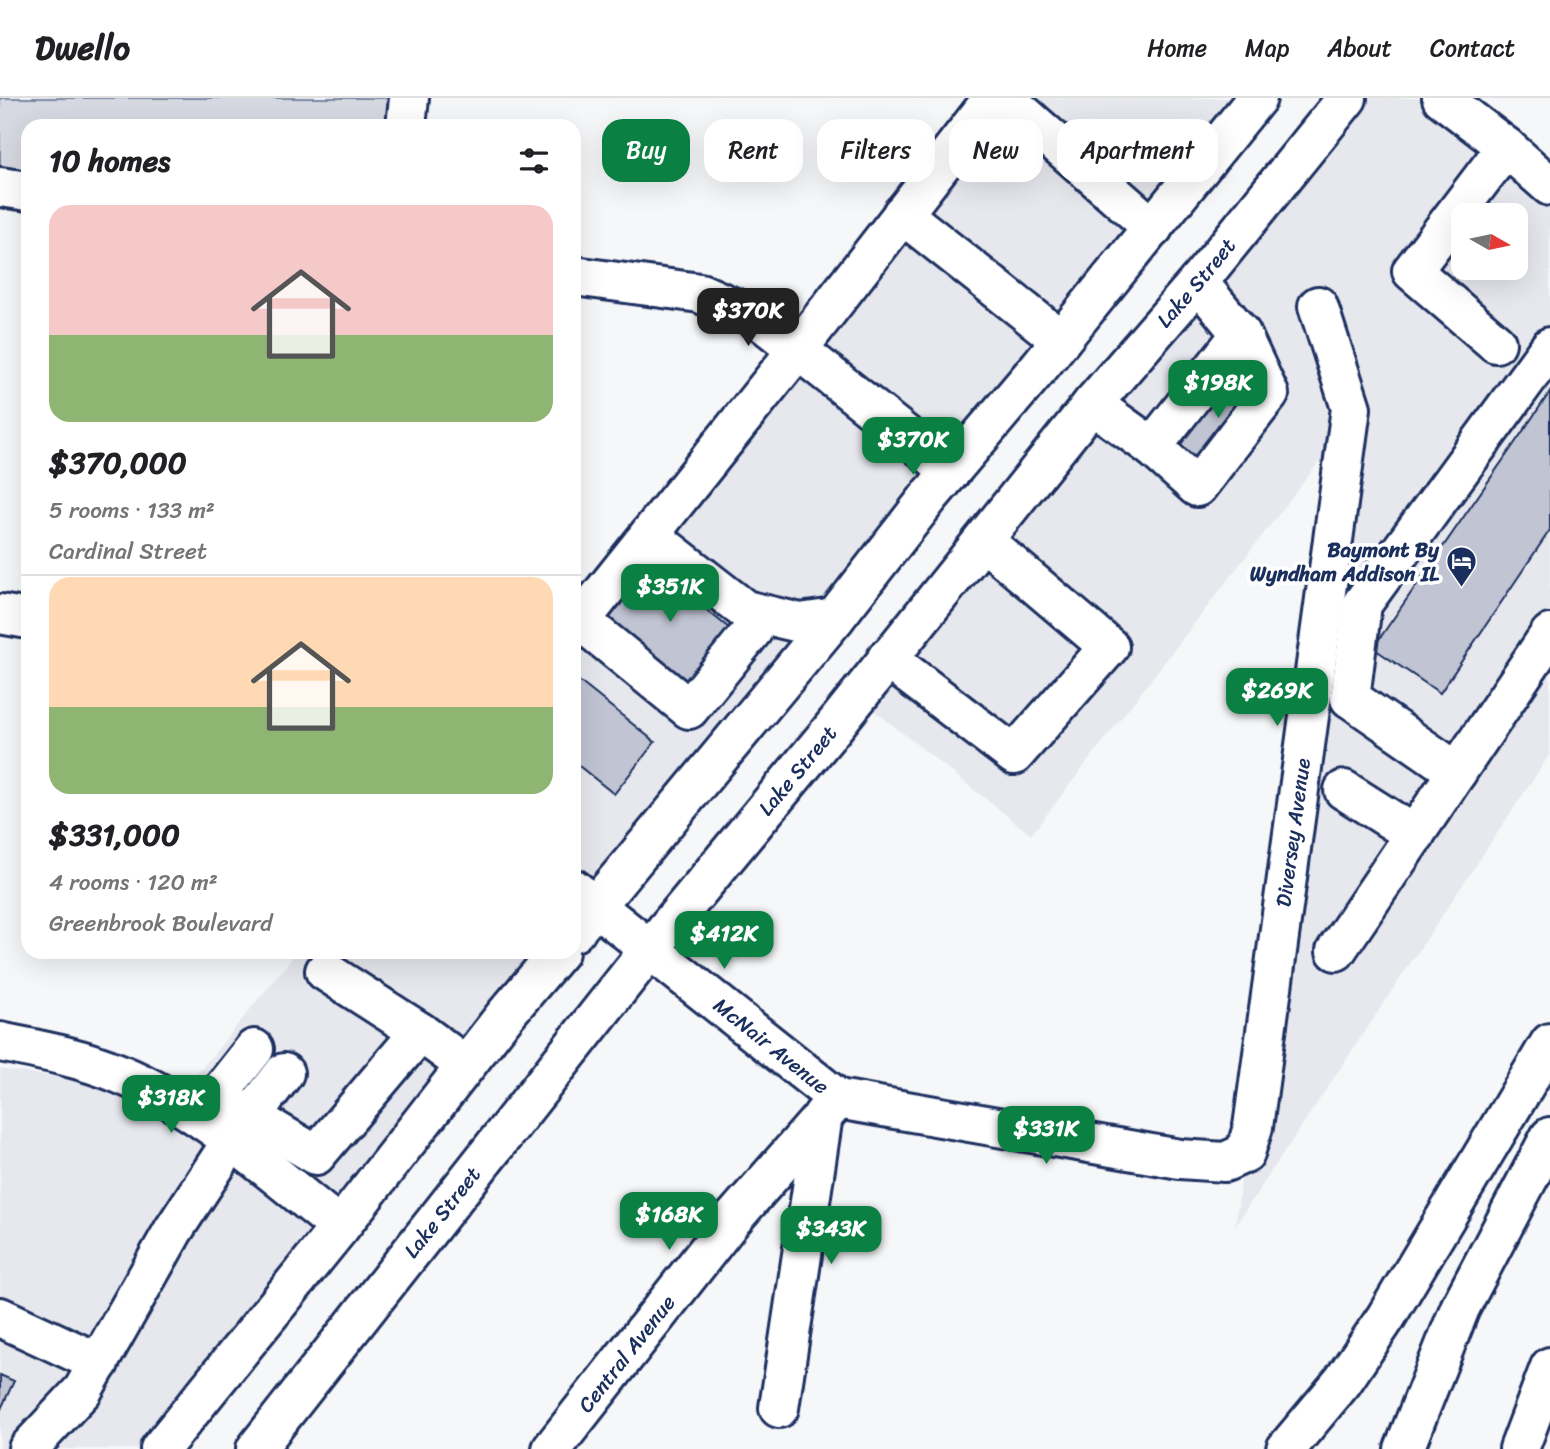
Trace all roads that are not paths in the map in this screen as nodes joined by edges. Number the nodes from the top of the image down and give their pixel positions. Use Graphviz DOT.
graph roads {
  1 [pos="409,98"];
  2 [pos="993,98"];
  3 [pos="1005,98"];
  4 [pos="1257,98"];
  5 [pos="1347,98"];
  6 [pos="1442,98"];
  7 [pos="406,119"];
  8 [pos="1506,147"];
  9 [pos="1550,186"];
  10 [pos="0,187"];
  11 [pos="21,190"];
  12 [pos="902,214"];
  13 [pos="1153,228"];
  14 [pos="581,277"];
  15 [pos="1198,282"];
  16 [pos="1318,306"];
  17 [pos="1241,334"];
  18 [pos="1060,340"];
  19 [pos="1496,343"];
  20 [pos="1550,347"];
  21 [pos="798,349"];
  22 [pos="1092,404"];
  23 [pos="1152,447"];
  24 [pos="951,471"];
  25 [pos="649,535"];
  26 [pos="984,541"];
  27 [pos="0,614"];
  28 [pos="21,618"];
  29 [pos="835,618"];
  30 [pos="581,620"];
  31 [pos="749,620"];
  32 [pos="581,628"];
  33 [pos="1550,634"];
  34 [pos="887,658"];
  35 [pos="1350,698"];
  36 [pos="1310,711"];
  37 [pos="751,716"];
  38 [pos="1457,772"];
  39 [pos="1344,790"];
  40 [pos="1415,835"];
  41 [pos="581,909"];
  42 [pos="649,950"];
  43 [pos="1336,951"];
  44 [pos="553,959"];
  45 [pos="325,971"];
  46 [pos="420,1032"];
  47 [pos="0,1042"];
  48 [pos="1550,1043"];
  49 [pos="254,1049"];
  50 [pos="465,1065"];
  51 [pos="284,1073"];
  52 [pos="830,1107"];
  53 [pos="240,1129"];
  54 [pos="1550,1137"];
  55 [pos="340,1227"];
  56 [pos="0,1317"];
  57 [pos="99,1363"];
  58 [pos="1550,1367"];
  59 [pos="779,1408"];
  60 [pos="28,1449"];
  61 [pos="160,1449"];
  62 [pos="256,1449"];
  63 [pos="552,1449"];
  64 [pos="1286,1449"];
  65 [pos="1404,1449"];
  66 [pos="1519,1449"];
  1 -- 7 [label="main road"];
  2 -- 12 [label="main road"];
  3 -- 13 [label="main road"];
  4 -- 13 [label="main road"];
  5 -- 15 [label="main road, Lake Street"];
  6 -- 8 [label="main road"];
  8 -- 9 [label="main road"];
  8 -- 19 [label="main road"];
  10 -- 11 [label="main road"];
  12 -- 18 [label="main road"];
  12 -- 21 [label="main road"];
  13 -- 18 [label="main road"];
  14 -- 21 [label="main road"];
  15 -- 17 [label="main road"];
  15 -- 22 [label="main road, Lake Street"];
  16 -- 36 [label="main road, Diversey Avenue"];
  17 -- 23 [label="main road"];
  17 -- 23 [label="main road"];
  18 -- 24 [label="main road"];
  20 -- 35 [label="main road"];
  21 -- 24 [label="main road"];
  21 -- 25 [label="main road"];
  22 -- 23 [label="main road"];
  22 -- 26 [label="main road, Lake Street"];
  24 -- 29 [label="main road"];
  25 -- 30 [label="main road"];
  25 -- 31 [label="main road"];
  26 -- 34 [label="main road, Lake Street"];
  26 -- 34 [label="main road"];
  27 -- 28 [label="main road"];
  29 -- 31 [label="main road"];
  29 -- 37 [label="main road"];
  31 -- 32 [label="main road"];
  31 -- 37 [label="main road"];
  33 -- 38 [label="main road"];
  34 -- 42 [label="main road, Lake Street"];
  35 -- 36 [label="main road"];
  35 -- 38 [label="main road"];
  36 -- 52 [label="main road, Diversey Avenue"];
  37 -- 41 [label="main road"];
  38 -- 40 [label="main road"];
  39 -- 40 [label="main road"];
  40 -- 43 [label="main road"];
  41 -- 42 [label="main road, McNair Avenue"];
  42 -- 52 [label="main road, McNair Avenue"];
  42 -- 62 [label="main road, Lake Street"];
  44 -- 50 [label="main road"];
  45 -- 46 [label="main road"];
  46 -- 50 [label="main road"];
  46 -- 53 [label="main road"];
  47 -- 53 [label="main road"];
  48 -- 64 [label="main road"];
  49 -- 53 [label="main road"];
  50 -- 55 [label="main road"];
  51 -- 53 [label="main road"];
  52 -- 59 [label="main road"];
  52 -- 63 [label="main road, Central Avenue"];
  53 -- 55 [label="main road"];
  53 -- 57 [label="main road"];
  54 -- 65 [label="main road"];
  55 -- 61 [label="main road"];
  56 -- 57 [label="main road"];
  57 -- 60 [label="main road"];
  58 -- 66 [label="main road"];
}
